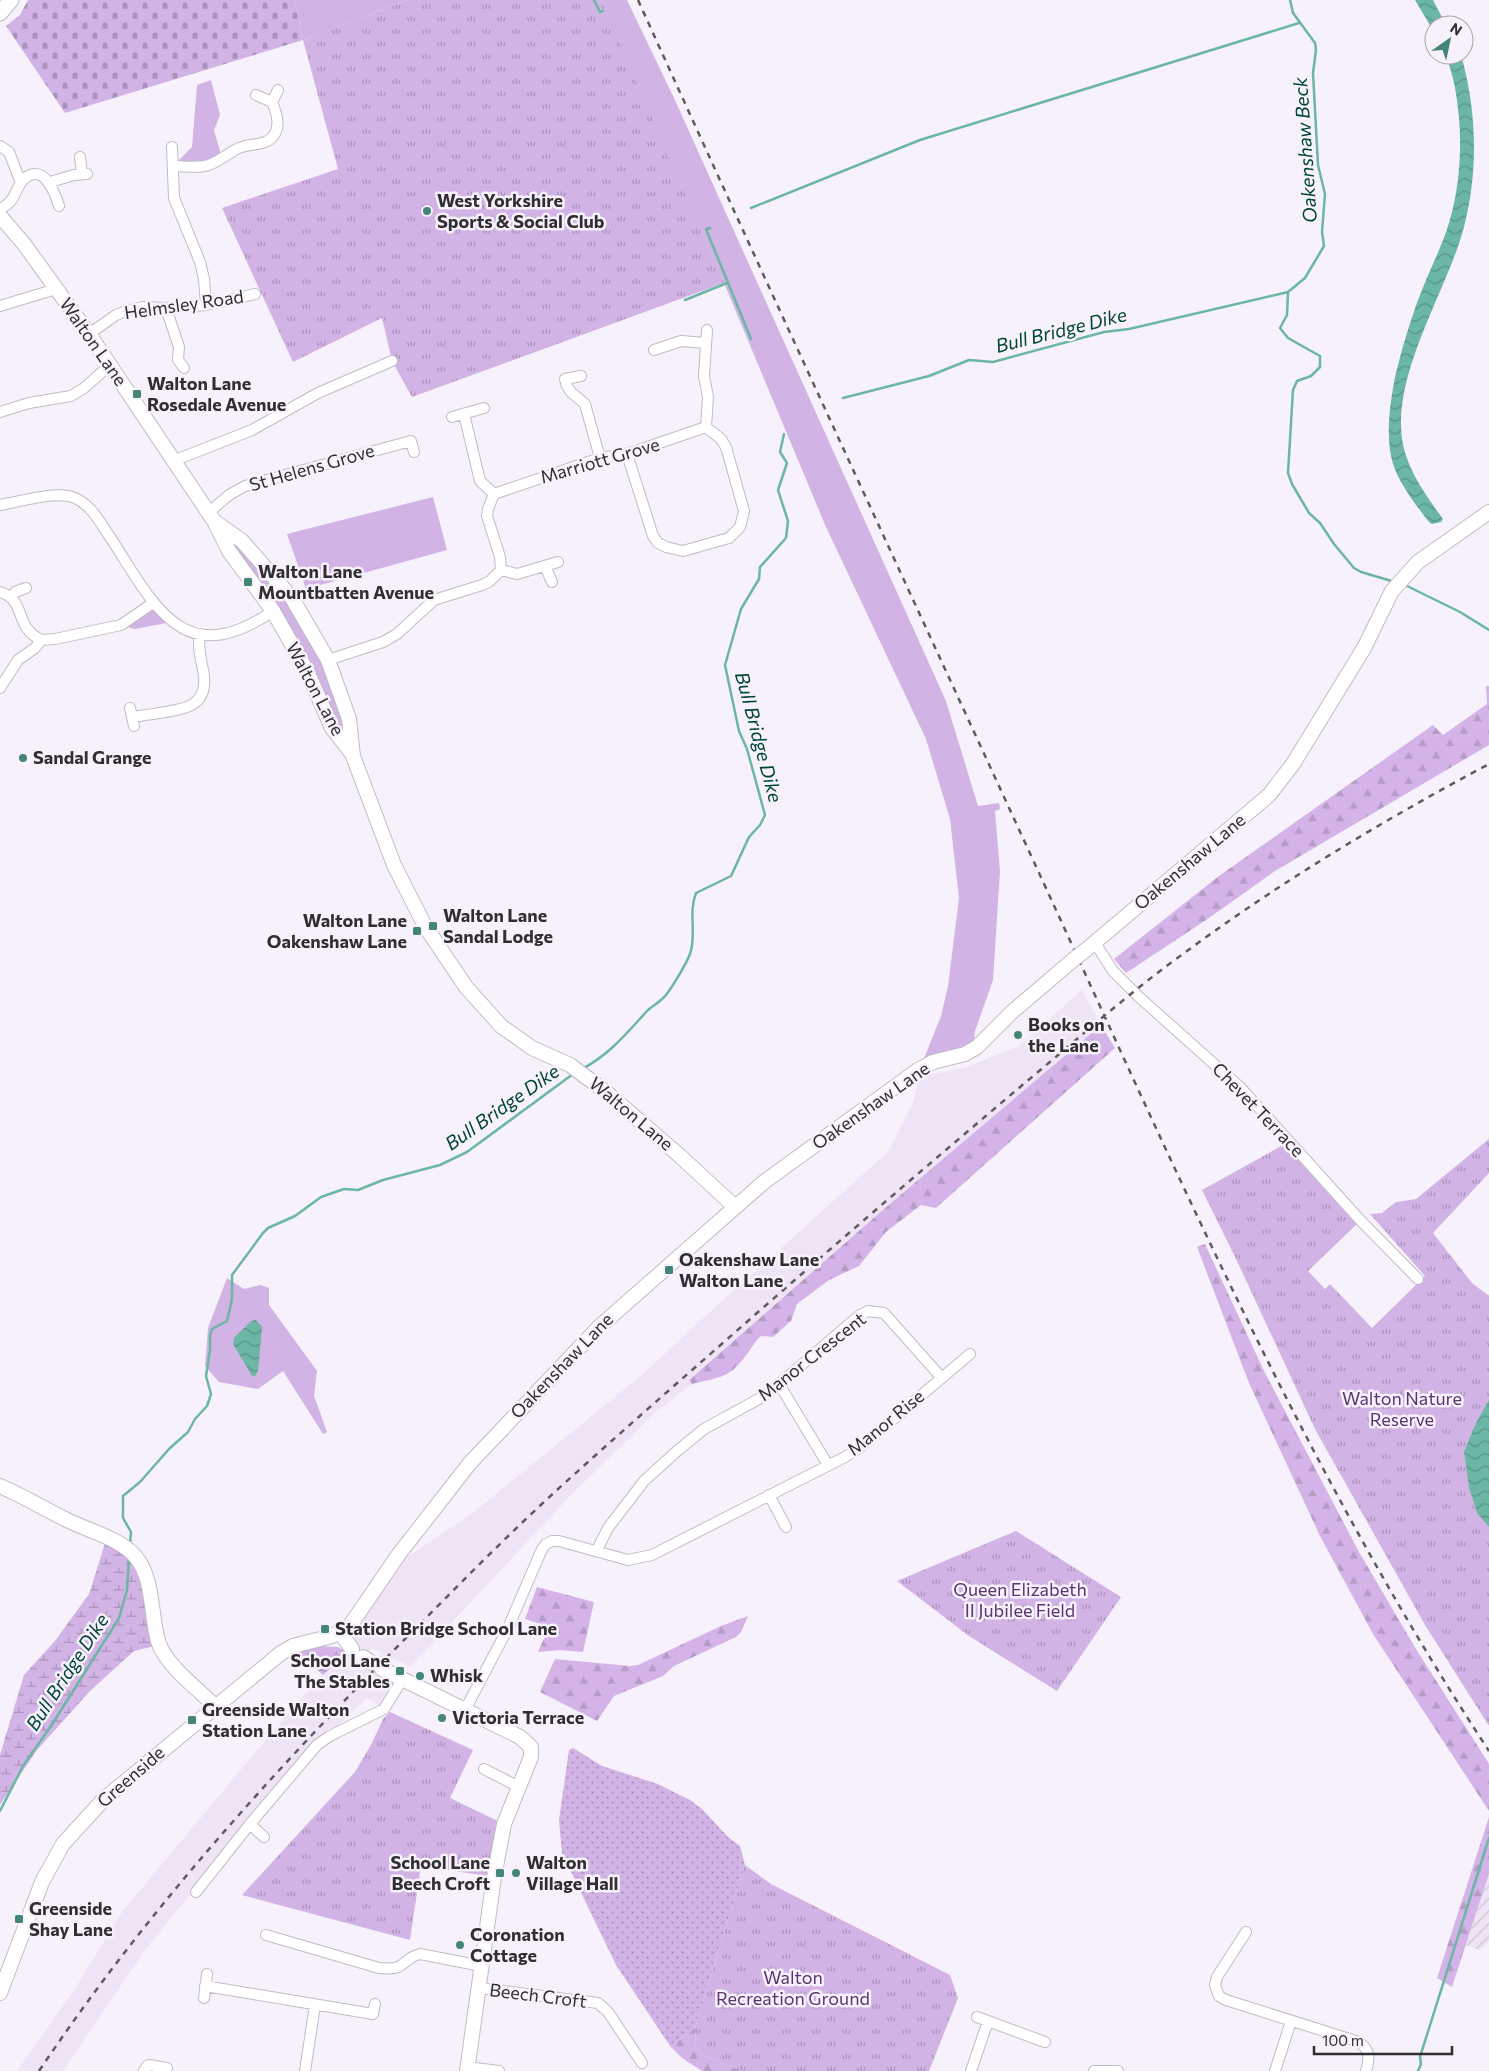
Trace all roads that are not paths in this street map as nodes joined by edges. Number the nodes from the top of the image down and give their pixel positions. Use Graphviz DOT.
graph roads {
  1 [pos="11,0"];
  2 [pos="0,13"];
  3 [pos="278,90"];
  4 [pos="256,95"];
  5 [pos="272,102"];
  6 [pos="0,146"];
  7 [pos="172,148"];
  8 [pos="80,156"];
  9 [pos="173,166"];
  10 [pos="50,182"];
  11 [pos="21,183"];
  12 [pos="59,206"];
  13 [pos="0,209"];
  14 [pos="0,216"];
  15 [pos="56,290"];
  16 [pos="255,294"];
  17 [pos="206,305"];
  18 [pos="0,306"];
  19 [pos="166,308"];
  20 [pos="707,330"];
  21 [pos="89,334"];
  22 [pos="706,343"];
  23 [pos="654,350"];
  24 [pos="392,361"];
  25 [pos="110,365"];
  26 [pos="184,368"];
  27 [pos="581,376"];
  28 [pos="484,408"];
  29 [pos="0,412"];
  30 [pos="464,414"];
  31 [pos="452,417"];
  32 [pos="706,428"];
  33 [pos="414,452"];
  34 [pos="628,454"];
  35 [pos="600,458"];
  36 [pos="173,461"];
  37 [pos="494,494"];
  38 [pos="0,505"];
  39 [pos="1489,512"];
  40 [pos="211,517"];
  41 [pos="558,562"];
  42 [pos="545,566"];
  43 [pos="501,570"];
  44 [pos="552,582"];
  45 [pos="26,588"];
  46 [pos="0,592"];
  47 [pos="11,597"];
  48 [pos="292,598"];
  49 [pos="153,603"];
  50 [pos="273,611"];
  51 [pos="200,634"];
  52 [pos="41,640"];
  53 [pos="328,660"];
  54 [pos="307,671"];
  55 [pos="0,688"];
  56 [pos="132,717"];
  57 [pos="353,756"];
  58 [pos="1091,946"];
  59 [pos="735,1207"];
  60 [pos="1418,1279"];
  61 [pos="970,1354"];
  62 [pos="941,1377"];
  63 [pos="779,1384"];
  64 [pos="828,1465"];
  65 [pos="0,1486"];
  66 [pos="769,1495"];
  67 [pos="786,1527"];
  68 [pos="597,1550"];
  69 [pos="340,1633"];
  70 [pos="402,1680"];
  71 [pos="215,1706"];
  72 [pos="466,1710"];
  73 [pos="488,1773"];
  74 [pos="519,1787"];
  75 [pos="250,1824"];
  76 [pos="264,1837"];
  77 [pos="196,1892"];
  78 [pos="1248,1929"];
  79 [pos="266,1935"];
  80 [pos="482,1966"];
  81 [pos="207,1974"];
  82 [pos="205,1986"];
  83 [pos="479,1988"];
  84 [pos="0,1993"];
  85 [pos="204,1998"];
  86 [pos="375,2004"];
  87 [pos="316,2005"];
  88 [pos="977,2017"];
  89 [pos="988,2021"];
  90 [pos="1291,2021"];
  91 [pos="1044,2042"];
  92 [pos="642,2064"];
  93 [pos="167,2068"];
  94 [pos="467,2069"];
  95 [pos="144,2071"];
  96 [pos="305,2071"];
  97 [pos="499,2071"];
  98 [pos="971,2071"];
  99 [pos="1094,2071"];
  100 [pos="1118,2071"];
  101 [pos="1275,2071"];
  102 [pos="1366,2071"];
  1 -- 2 [label="main road"];
  3 -- 5 [label="street"];
  4 -- 5 [label="street"];
  5 -- 9 [label="street"];
  6 -- 11 [label="street"];
  7 -- 9 [label="street"];
  8 -- 10 [label="street"];
  9 -- 17 [label="street"];
  10 -- 11 [label="street"];
  10 -- 12 [label="street"];
  11 -- 13 [label="street"];
  14 -- 15 [label="street, Walton Lane"];
  15 -- 18 [label="street"];
  15 -- 21 [label="street, Walton Lane"];
  16 -- 17 [label="street, Helmsley Road"];
  17 -- 19 [label="street, Helmsley Road"];
  19 -- 21 [label="street, Helmsley Road"];
  19 -- 26 [label="street"];
  20 -- 22 [label="street"];
  21 -- 25 [label="street, Walton Lane"];
  22 -- 23 [label="street"];
  22 -- 32 [label="street"];
  24 -- 36 [label="street"];
  25 -- 29 [label="street"];
  25 -- 36 [label="street, Walton Lane"];
  27 -- 35 [label="street"];
  28 -- 30 [label="street"];
  30 -- 31 [label="street"];
  30 -- 37 [label="street"];
  32 -- 34 [label="street, Marriott Grove"];
  32 -- 34 [label="street"];
  33 -- 40 [label="street, St Helens Grove"];
  34 -- 35 [label="street, Marriott Grove"];
  35 -- 37 [label="street, Marriott Grove"];
  36 -- 40 [label="street, Walton Lane"];
  37 -- 43 [label="street"];
  38 -- 49 [label="street"];
  39 -- 58 [label="street, Oakenshaw Lane"];
  40 -- 48 [label="street, Walton Lane"];
  40 -- 50 [label="street, Walton Lane"];
  41 -- 42 [label="street"];
  42 -- 43 [label="street"];
  42 -- 44 [label="street"];
  43 -- 53 [label="street"];
  45 -- 47 [label="street"];
  46 -- 47 [label="street"];
  47 -- 52 [label="street"];
  48 -- 50 [label="street"];
  48 -- 53 [label="street, Walton Lane"];
  49 -- 51 [label="street"];
  49 -- 52 [label="street"];
  50 -- 51 [label="street"];
  50 -- 54 [label="street, Walton Lane"];
  51 -- 56 [label="street"];
  52 -- 55 [label="street"];
  53 -- 54 [label="street"];
  53 -- 57 [label="street, Walton Lane"];
  54 -- 57 [label="street, Walton Lane"];
  57 -- 59 [label="street, Walton Lane"];
  58 -- 59 [label="street, Oakenshaw Lane, bridge"];
  58 -- 60 [label="street, Chevet Terrace"];
  59 -- 69 [label="street, Oakenshaw Lane"];
  61 -- 62 [label="street, Manor Rise"];
  62 -- 63 [label="street, Manor Crescent"];
  62 -- 64 [label="street, Manor Rise"];
  63 -- 64 [label="street"];
  63 -- 68 [label="street, Manor Crescent"];
  64 -- 66 [label="street, Manor Rise"];
  65 -- 71 [label="street"];
  66 -- 67 [label="street"];
  66 -- 68 [label="street, Manor Rise"];
  68 -- 72 [label="street, Manor Rise"];
  69 -- 70 [label="street"];
  69 -- 71 [label="street, Greenside"];
  70 -- 72 [label="street"];
  70 -- 75 [label="street"];
  71 -- 84 [label="street, Greenside"];
  72 -- 74 [label="street"];
  73 -- 74 [label="street"];
  74 -- 80 [label="street"];
  75 -- 76 [label="street"];
  75 -- 77 [label="street"];
  78 -- 90 [label="street"];
  79 -- 80 [label="street"];
  80 -- 83 [label="street"];
  81 -- 82 [label="street"];
  82 -- 85 [label="street"];
  82 -- 87 [label="street"];
  83 -- 92 [label="street, Beech Croft"];
  83 -- 94 [label="street"];
  86 -- 87 [label="street"];
  87 -- 96 [label="street"];
  88 -- 89 [label="street"];
  89 -- 91 [label="street"];
  89 -- 98 [label="street"];
  90 -- 101 [label="street"];
  90 -- 102 [label="street"];
  93 -- 95 [label="street"];
  94 -- 97 [label="street"];
  99 -- 100 [label="street"];
}
